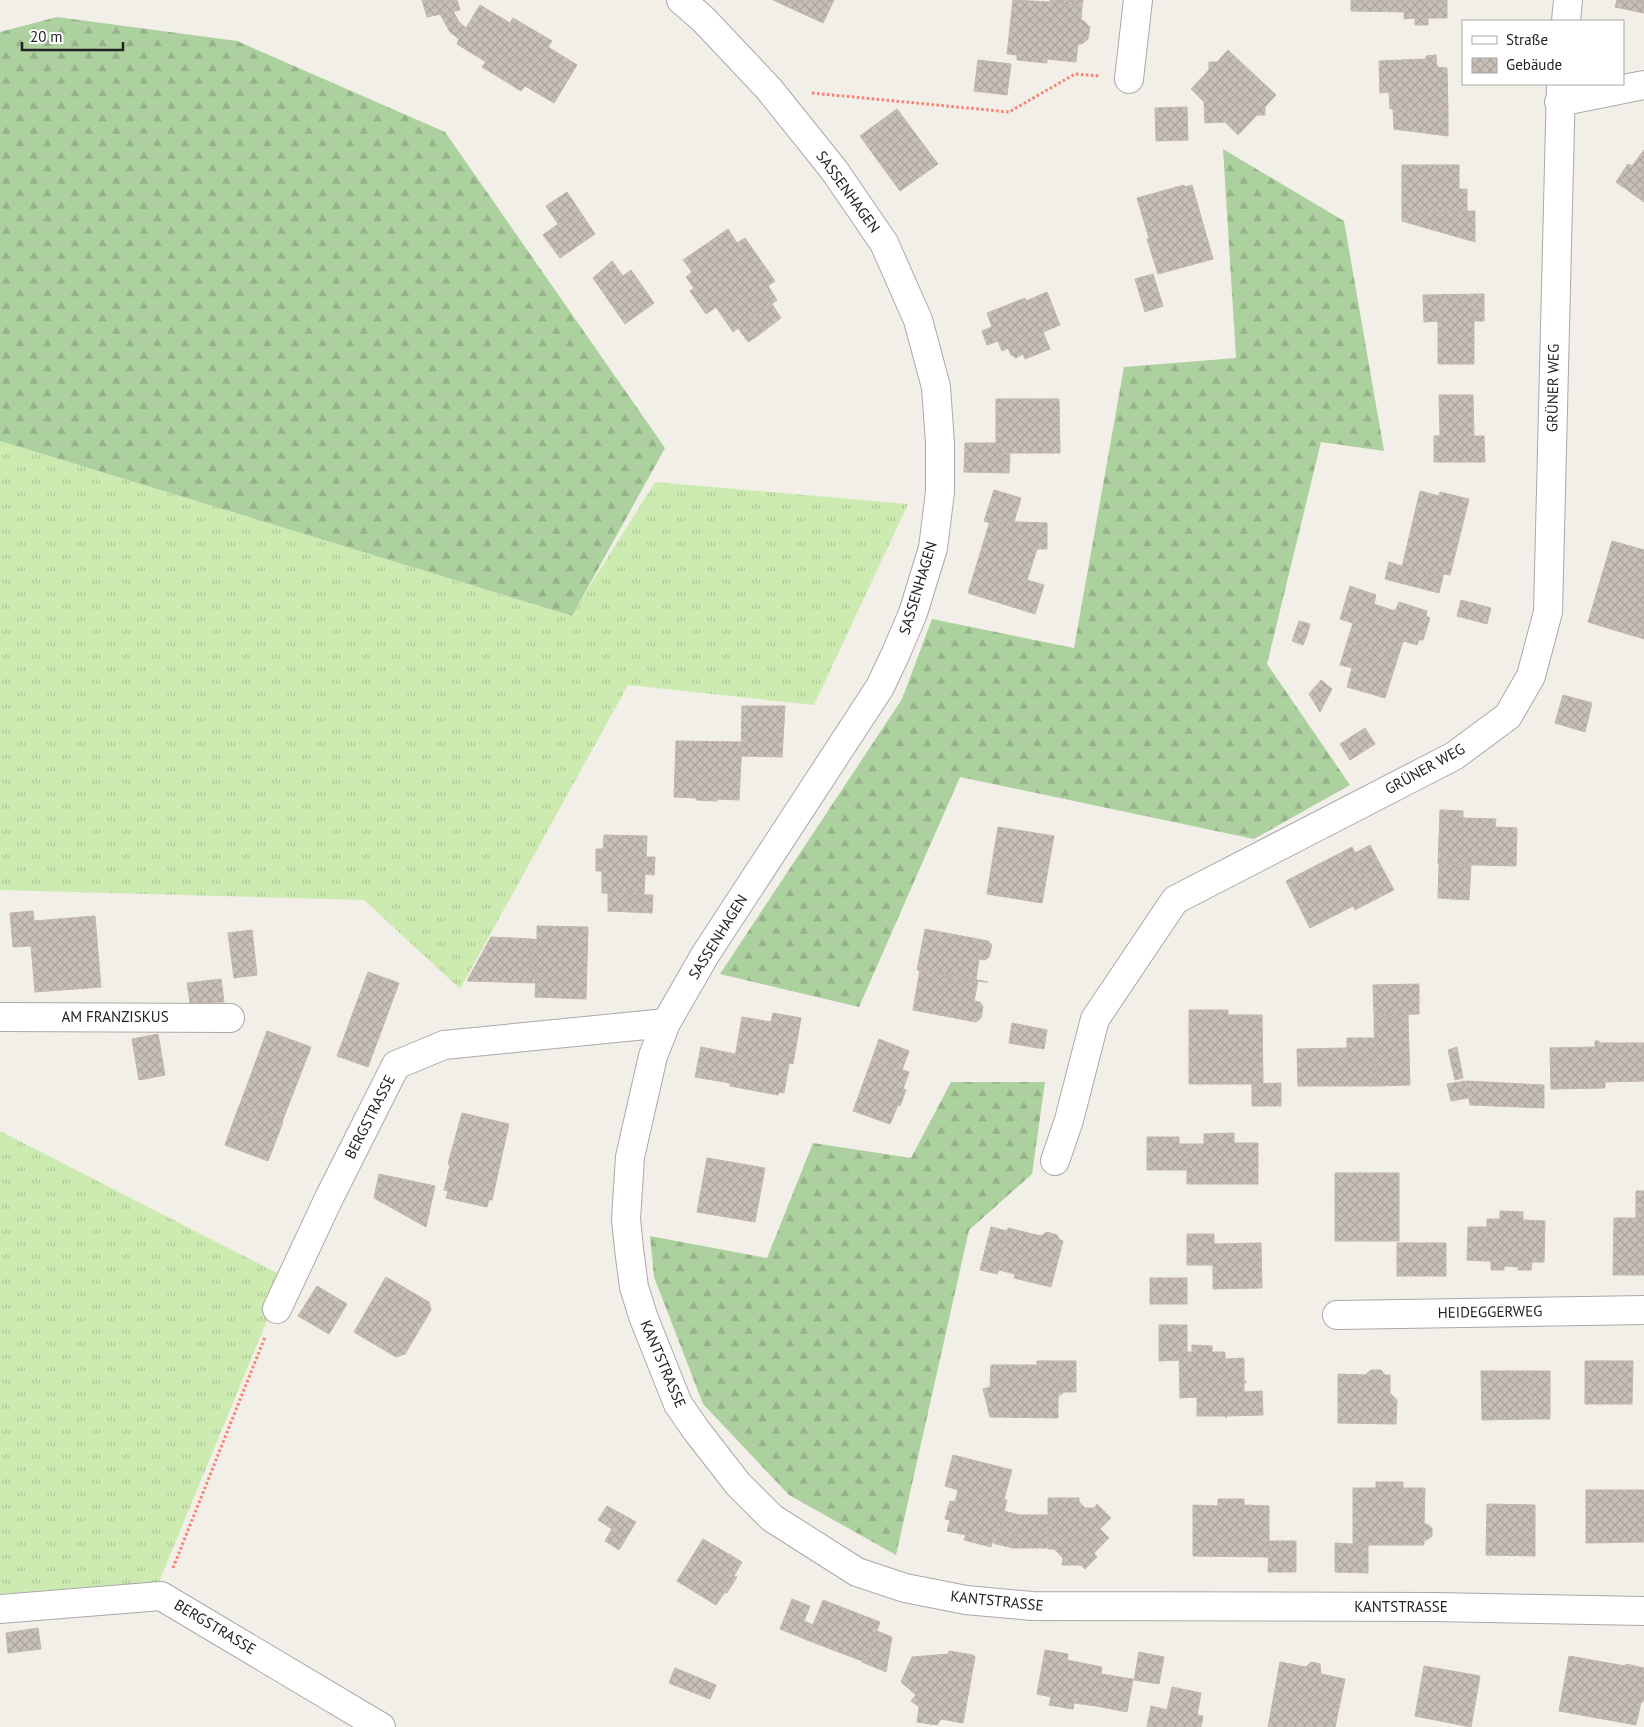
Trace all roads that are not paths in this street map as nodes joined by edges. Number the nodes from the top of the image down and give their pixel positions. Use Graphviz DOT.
graph roads {
  1 [pos="681,0"];
  2 [pos="1138,0"];
  3 [pos="1568,0"];
  4 [pos="1566,20"];
  5 [pos="1129,79"];
  6 [pos="1644,85"];
  7 [pos="1560,93"];
  8 [pos="0,1017"];
  9 [pos="230,1018"];
  10 [pos="666,1023"];
  11 [pos="630,1158"];
  12 [pos="1055,1161"];
  13 [pos="277,1308"];
  14 [pos="1644,1310"];
  15 [pos="1336,1315"];
  16 [pos="0,1608"];
  17 [pos="1644,1611"];
  18 [pos="381,1727"];
  1 -- 10 [label="street, SASSENHAGEN"];
  2 -- 5 [label="street"];
  3 -- 4 [label="street"];
  6 -- 7 [label="street"];
  7 -- 12 [label="street, GRÜNER WEG"];
  8 -- 9 [label="street, AM FRANZISKUS"];
  10 -- 11 [label="street, SASSENHAGEN"];
  10 -- 13 [label="street, BERGSTRASSE"];
  11 -- 17 [label="street, KANTSTRASSE"];
  14 -- 15 [label="street, HEIDEGGERWEG"];
  16 -- 18 [label="street, BERGSTRASSE"];
}
